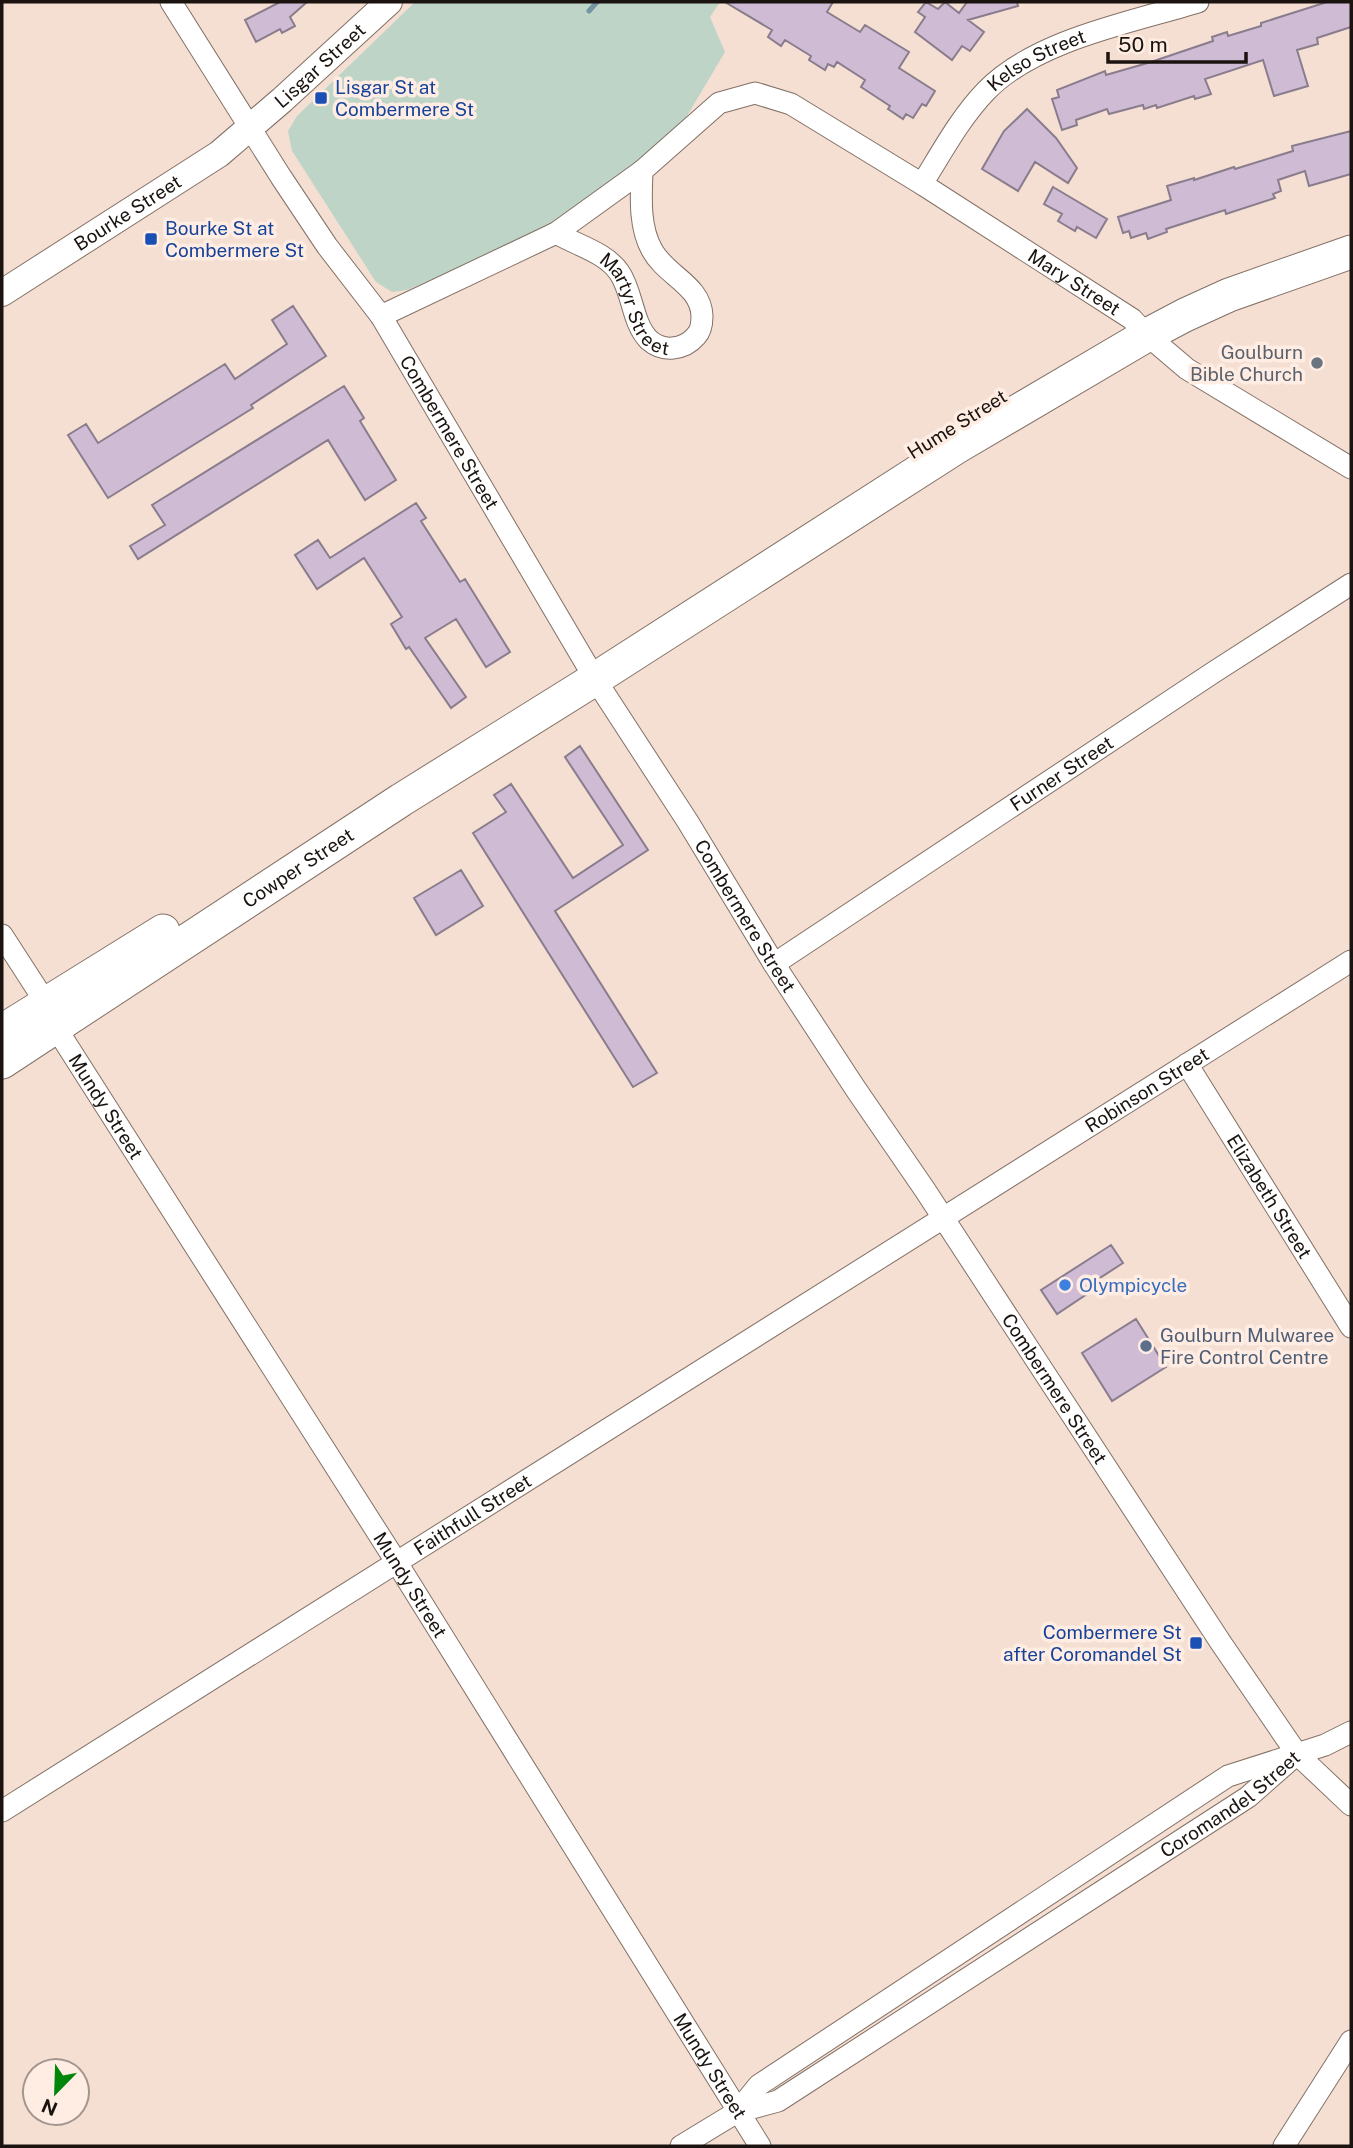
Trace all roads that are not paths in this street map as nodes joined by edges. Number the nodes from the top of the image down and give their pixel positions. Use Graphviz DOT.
graph roads {
  1 [pos="171,2"];
  2 [pos="390,2"];
  3 [pos="1198,2"];
  4 [pos="250,128"];
  5 [pos="642,171"];
  6 [pos="922,184"];
  7 [pos="1351,231"];
  8 [pos="556,233"];
  9 [pos="1351,252"];
  10 [pos="2,293"];
  11 [pos="381,316"];
  12 [pos="1139,327"];
  13 [pos="1351,468"];
  14 [pos="1351,584"];
  15 [pos="590,670"];
  16 [pos="2,934"];
  17 [pos="1351,961"];
  18 [pos="774,964"];
  19 [pos="51,1015"];
  20 [pos="2,1031"];
  21 [pos="2,1062"];
  22 [pos="1187,1064"];
  23 [pos="943,1218"];
  24 [pos="1351,1327"];
  25 [pos="397,1563"];
  26 [pos="1351,1732"];
  27 [pos="1297,1754"];
  28 [pos="1351,1805"];
  29 [pos="2,1811"];
  30 [pos="1114,1851"];
  31 [pos="1130,1873"];
  32 [pos="992,1931"];
  33 [pos="1007,1952"];
  34 [pos="875,2009"];
  35 [pos="888,2029"];
  36 [pos="1351,2041"];
  37 [pos="737,2112"];
  38 [pos="681,2146"];
  39 [pos="760,2146"];
  40 [pos="1284,2146"];
  1 -- 4 [label="street, Combermere Street"];
  2 -- 4 [label="street, Lisgar Street"];
  3 -- 6 [label="street, Kelso Street"];
  4 -- 10 [label="street, Bourke Street"];
  4 -- 11 [label="street, Combermere Street"];
  5 -- 6 [label="street, Mary Street"];
  5 -- 8 [label="street"];
  5 -- 8 [label="street, Martyr Street"];
  6 -- 12 [label="street, Mary Street"];
  7 -- 12 [label="main road, Hume Street"];
  8 -- 11 [label="street"];
  9 -- 12 [label="main road, Hume Street"];
  11 -- 15 [label="street, Combermere Street"];
  12 -- 13 [label="street, Mary Street"];
  12 -- 15 [label="main road, Hume Street"];
  14 -- 18 [label="street, Furner Street"];
  15 -- 18 [label="street, Combermere Street"];
  15 -- 19 [label="main road, Cowper Street"];
  16 -- 19 [label="street, Mundy Street"];
  17 -- 22 [label="street, Robinson Street"];
  18 -- 23 [label="street, Combermere Street"];
  19 -- 20 [label="main road, Cowper Street"];
  19 -- 21 [label="main road, Cowper Street"];
  19 -- 25 [label="street, Mundy Street"];
  22 -- 23 [label="street, Robinson Street"];
  22 -- 24 [label="street, Elizabeth Street"];
  23 -- 25 [label="street, Faithfull Street"];
  23 -- 27 [label="street, Combermere Street"];
  25 -- 29 [label="street, Faithfull Street"];
  25 -- 37 [label="street, Mundy Street"];
  26 -- 27 [label="street"];
  27 -- 28 [label="street, Combermere Street"];
  27 -- 30 [label="street, Coromandel Street"];
  27 -- 31 [label="street, Coromandel Street"];
  30 -- 31 [label="street"];
  30 -- 32 [label="street, Coromandel Street"];
  31 -- 33 [label="street, Coromandel Street"];
  32 -- 33 [label="street"];
  32 -- 34 [label="street, Coromandel Street"];
  33 -- 35 [label="street, Coromandel Street"];
  34 -- 35 [label="street"];
  34 -- 37 [label="street, Coromandel Street"];
  35 -- 37 [label="street, Coromandel Street"];
  36 -- 40 [label="street"];
  37 -- 38 [label="street, Coromandel Street"];
  37 -- 39 [label="street, Mundy Street"];
}
